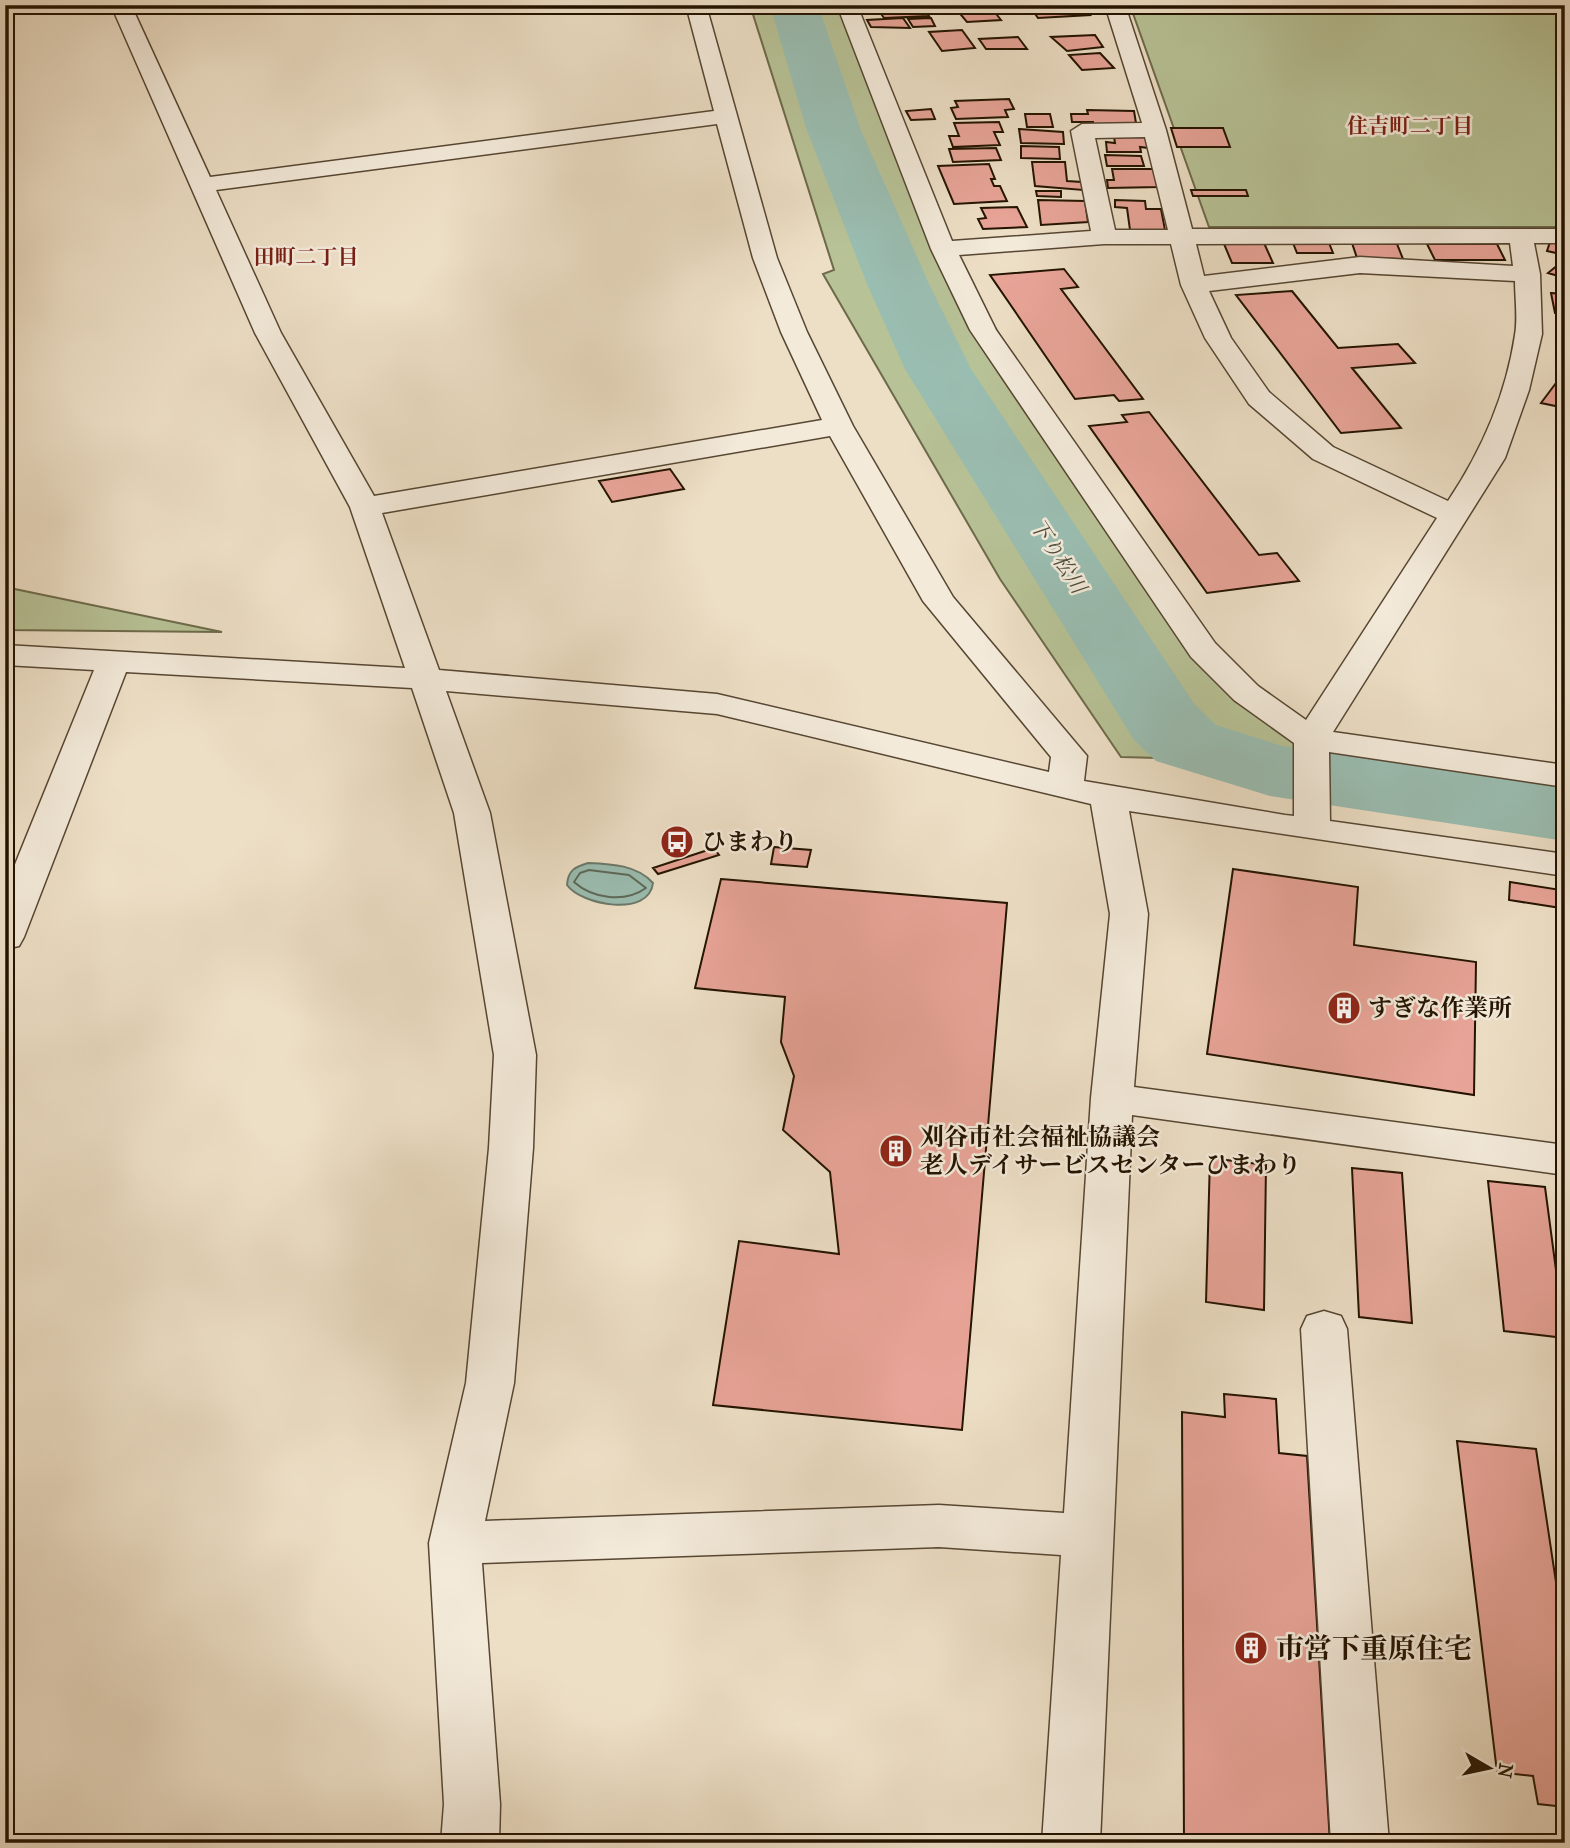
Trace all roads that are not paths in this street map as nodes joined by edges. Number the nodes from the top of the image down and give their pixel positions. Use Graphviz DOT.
graph roads {
  1 [pos="121,5"];
  2 [pos="696,5"];
  3 [pos="847,5"];
  4 [pos="1115,5"];
  5 [pos="724,116"];
  6 [pos="1154,131"];
  7 [pos="200,185"];
  8 [pos="1184,236"];
  9 [pos="1521,236"];
  10 [pos="1565,236"];
  11 [pos="1104,237"];
  12 [pos="943,249"];
  13 [pos="1527,274"];
  14 [pos="1195,285"];
  15 [pos="839,426"];
  16 [pos="365,507"];
  17 [pos="1456,516"];
  18 [pos="5,655"];
  19 [pos="114,661"];
  20 [pos="424,679"];
  21 [pos="1311,739"];
  22 [pos="1565,776"];
  23 [pos="1086,793"];
  24 [pos="1312,829"];
  25 [pos="1565,865"];
  26 [pos="5,937"];
  27 [pos="1112,1098"];
  28 [pos="1565,1160"];
  29 [pos="1324,1329"];
  30 [pos="1087,1535"];
  31 [pos="455,1543"];
  32 [pos="470,1843"];
  33 [pos="1070,1843"];
  34 [pos="1360,1843"];
  1 -- 7 [label="street"];
  2 -- 5 [label="street"];
  3 -- 12 [label="street"];
  4 -- 6 [label="street"];
  5 -- 7 [label="street"];
  5 -- 15 [label="street"];
  6 -- 8 [label="street"];
  6 -- 11 [label="street"];
  7 -- 16 [label="street"];
  8 -- 9 [label="street"];
  8 -- 11 [label="street"];
  8 -- 14 [label="street"];
  9 -- 10 [label="street"];
  9 -- 13 [label="street"];
  11 -- 12 [label="street"];
  12 -- 21 [label="street"];
  13 -- 14 [label="street"];
  13 -- 17 [label="street"];
  14 -- 17 [label="street"];
  15 -- 16 [label="street"];
  15 -- 23 [label="street"];
  16 -- 20 [label="street"];
  17 -- 21 [label="street"];
  18 -- 19 [label="street"];
  19 -- 20 [label="street"];
  19 -- 26 [label="street"];
  20 -- 23 [label="street"];
  20 -- 31 [label="street"];
  21 -- 22 [label="street"];
  21 -- 24 [label="street"];
  23 -- 24 [label="street"];
  23 -- 27 [label="street"];
  24 -- 25 [label="street"];
  27 -- 28 [label="street"];
  27 -- 30 [label="street"];
  29 -- 34 [label="street"];
  30 -- 31 [label="street"];
  30 -- 33 [label="street"];
  31 -- 32 [label="street"];
}
